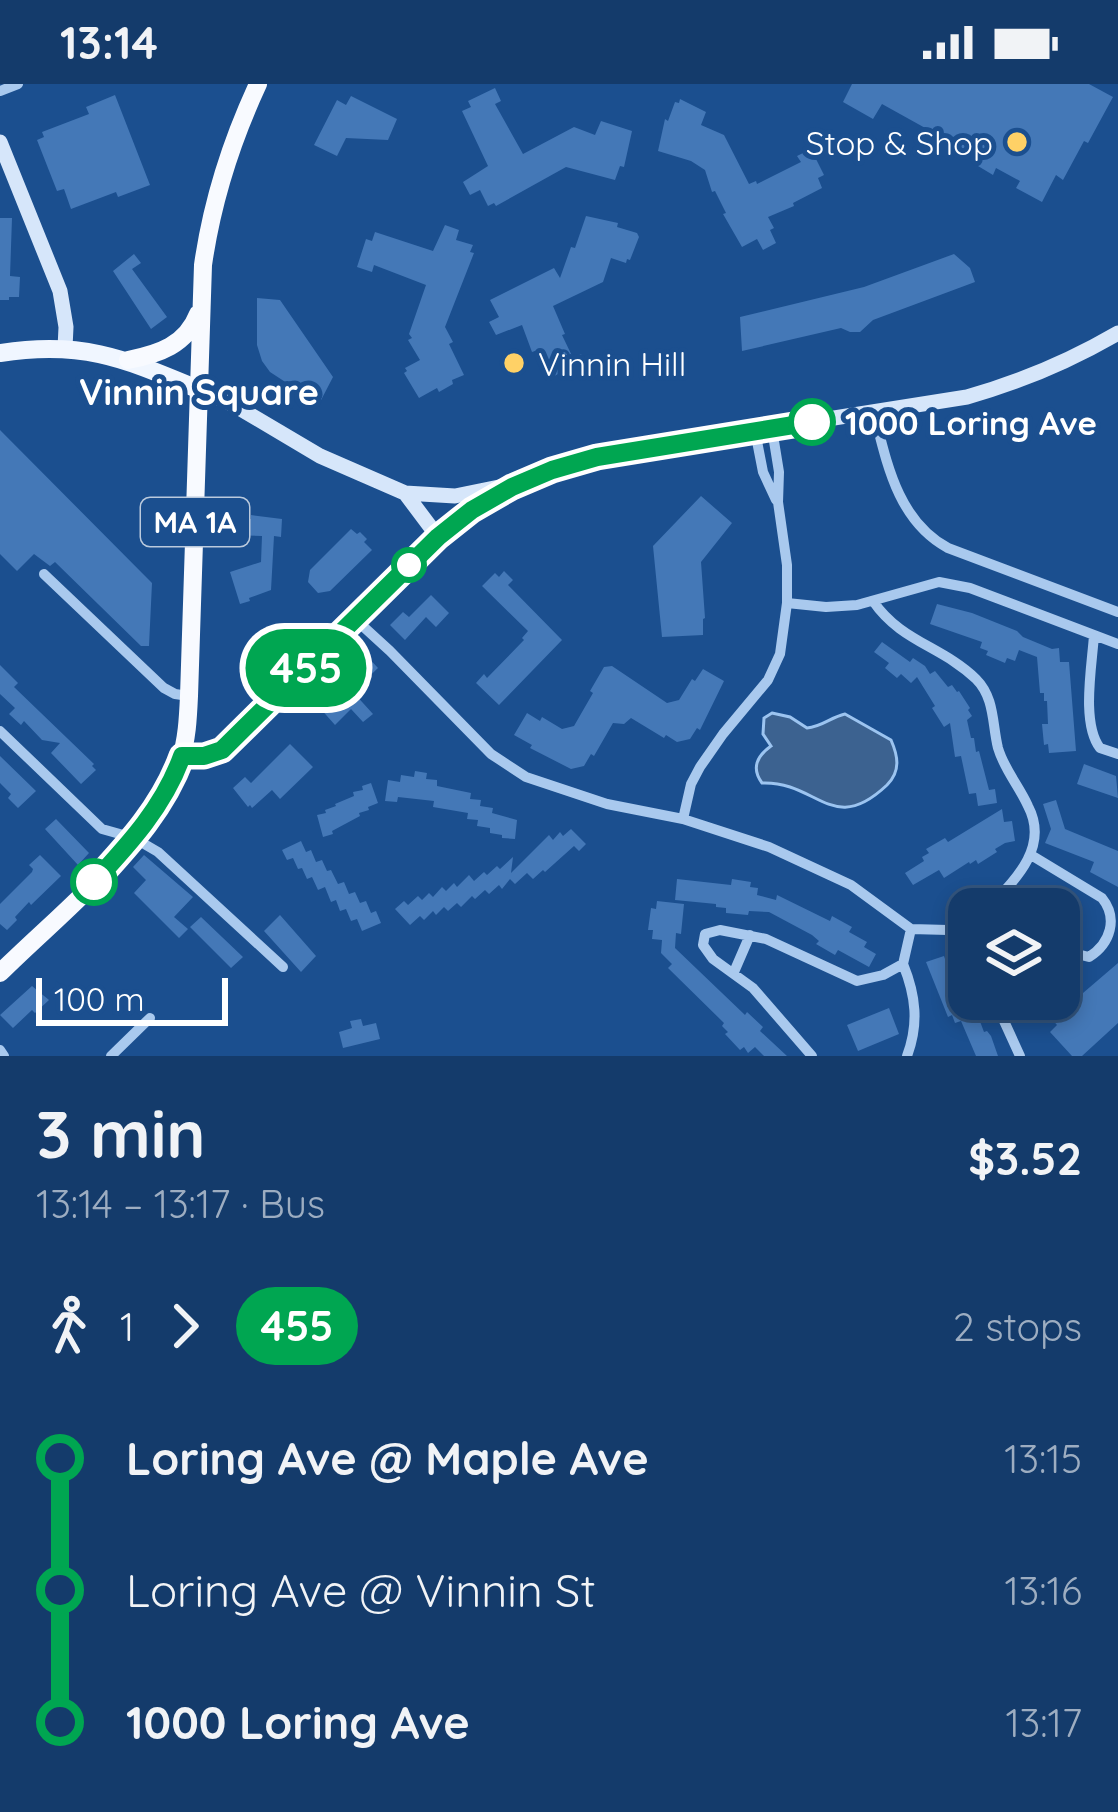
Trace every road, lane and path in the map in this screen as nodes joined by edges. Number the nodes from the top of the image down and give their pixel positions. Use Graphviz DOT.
graph roads {
  1 [pos="18,84"];
  2 [pos="258,84"];
  3 [pos="0,91"];
  4 [pos="0,142"];
  5 [pos="202,297"];
  6 [pos="1118,333"];
  7 [pos="65,348"];
  8 [pos="0,353"];
  9 [pos="128,360"];
  10 [pos="200,390"];
  11 [pos="874,413"];
  12 [pos="764,430"];
  13 [pos="531,478"];
  14 [pos="405,493"];
  15 [pos="438,537"];
  16 [pos="44,574"];
  17 [pos="873,601"];
  18 [pos="787,603"];
  19 [pos="1118,612"];
  20 [pos="355,619"];
  21 [pos="1094,635"];
  22 [pos="1118,644"];
  23 [pos="189,696"];
  24 [pos="0,731"];
  25 [pos="1118,754"];
  26 [pos="182,756"];
  27 [pos="683,819"];
  28 [pos="134,838"];
  29 [pos="1031,855"];
  30 [pos="1007,888"];
  31 [pos="911,929"];
  32 [pos="948,931"];
  33 [pos="750,935"];
  34 [pos="1080,955"];
  35 [pos="903,964"];
  36 [pos="3,965"];
  37 [pos="284,968"];
  38 [pos="734,972"];
  39 [pos="150,1018"];
  40 [pos="1004,1020"];
  41 [pos="111,1056"];
  42 [pos="812,1056"];
  43 [pos="907,1056"];
  44 [pos="1020,1056"];
  1 -- 3 [label="street"];
  2 -- 5 [label="highway, MA 1A"];
  4 -- 7 [label="main road"];
  5 -- 9 [label="highway"];
  5 -- 10 [label="highway, MA 1A"];
  6 -- 11 [label="main road"];
  7 -- 8 [label="main road"];
  7 -- 9 [label="main road"];
  9 -- 10 [label="main road"];
  10 -- 14 [label="main road"];
  10 -- 23 [label="highway, MA 1A"];
  11 -- 12 [label="main road"];
  11 -- 19 [label="street"];
  12 -- 13 [label="main road"];
  12 -- 18 [label="street"];
  13 -- 14 [label="main road"];
  13 -- 15 [label="main road"];
  14 -- 15 [label="main road"];
  15 -- 20 [label="main road"];
  16 -- 23 [label="street"];
  17 -- 18 [label="street"];
  17 -- 21 [label="street"];
  17 -- 29 [label="street"];
  18 -- 27 [label="street"];
  20 -- 26 [label="main road"];
  20 -- 27 [label="street"];
  21 -- 22 [label="street"];
  21 -- 25 [label="street"];
  23 -- 26 [label="highway, MA 1A"];
  24 -- 28 [label="street"];
  26 -- 28 [label="highway, MA 1A"];
  27 -- 31 [label="street"];
  28 -- 36 [label="highway, MA 1A"];
  28 -- 37 [label="street"];
  29 -- 30 [label="street"];
  29 -- 34 [label="street"];
  31 -- 32 [label="street"];
  31 -- 35 [label="street"];
  33 -- 35 [label="street"];
  33 -- 38 [label="street"];
  33 -- 38 [label="street"];
  35 -- 43 [label="street"];
  38 -- 42 [label="street"];
  39 -- 41 [label="street"];
  40 -- 44 [label="street"];
}
